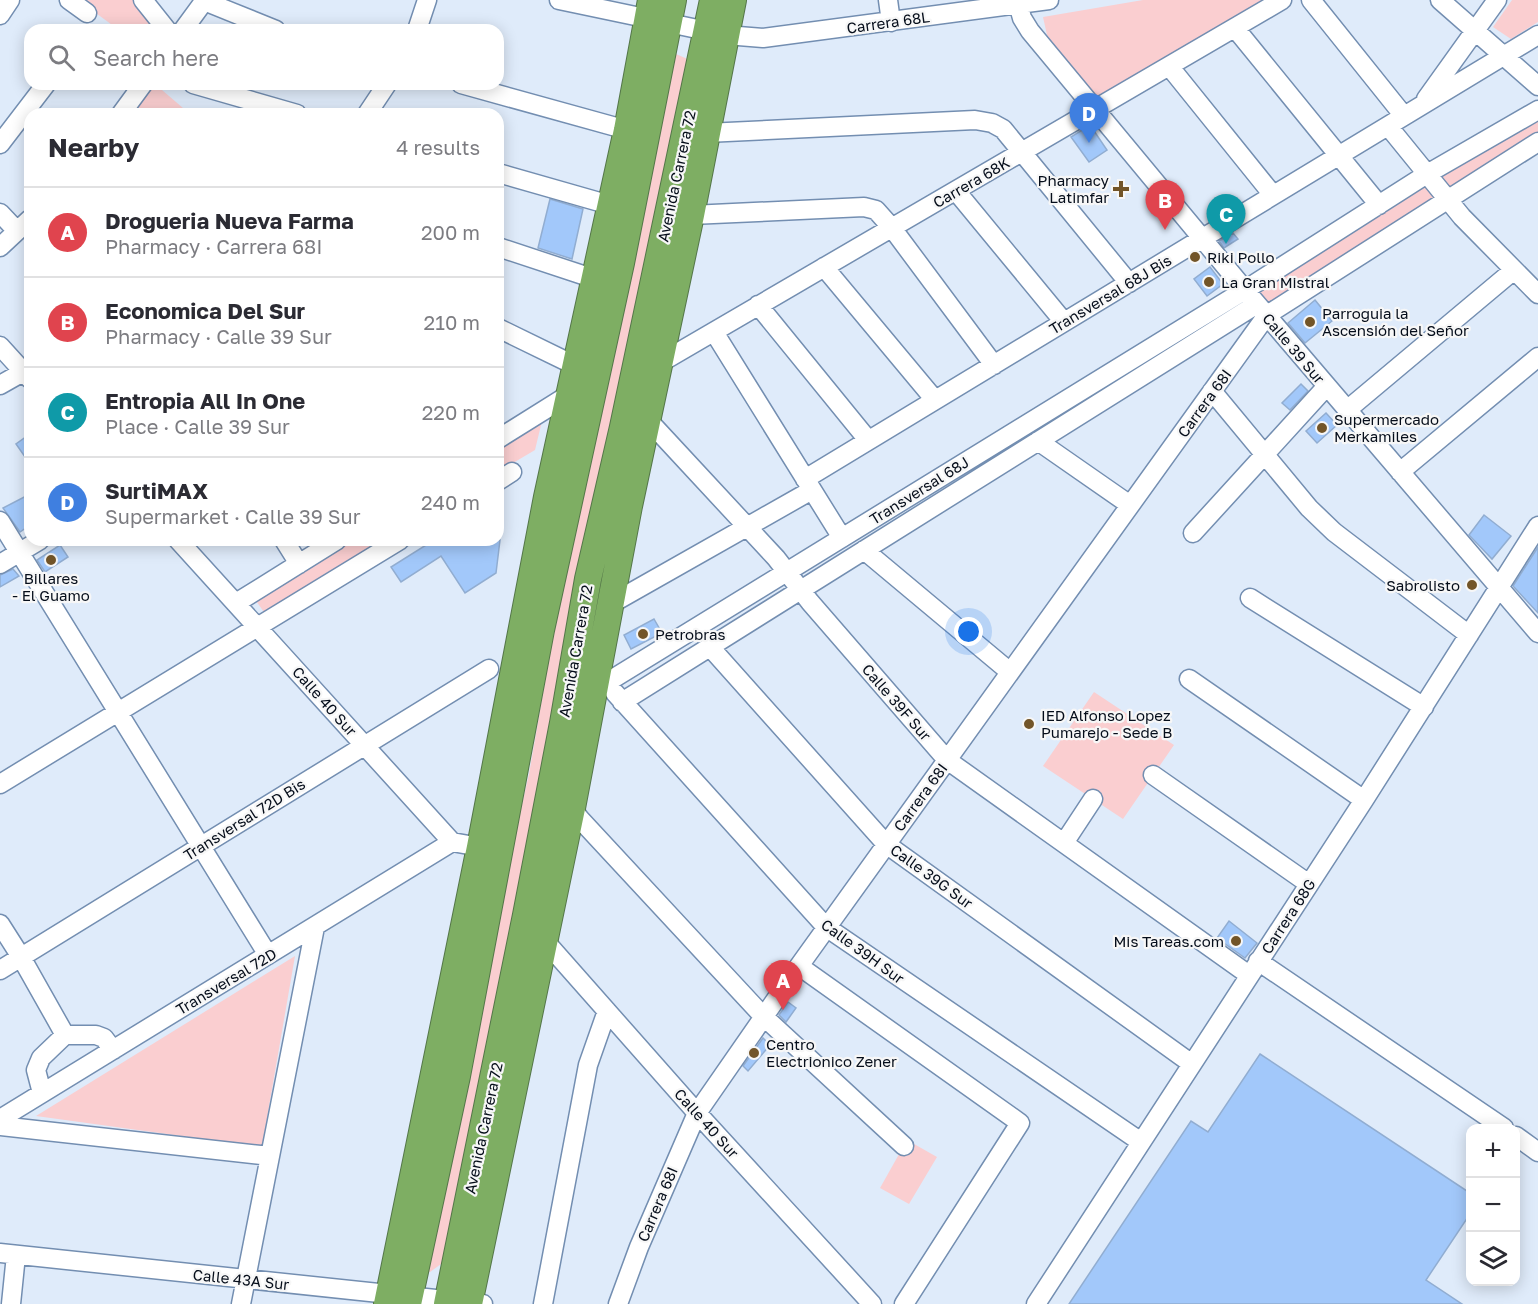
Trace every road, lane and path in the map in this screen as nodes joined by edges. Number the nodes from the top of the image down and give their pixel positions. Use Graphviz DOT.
graph roads {
  1 [pos="10,0"];
  2 [pos="69,0"];
  3 [pos="143,0"];
  4 [pos="205,0"];
  5 [pos="427,0"];
  6 [pos="561,0"];
  7 [pos="713,0"];
  8 [pos="732,0"];
  9 [pos="888,0"];
  10 [pos="1049,0"];
  11 [pos="1282,0"];
  12 [pos="1311,0"];
  13 [pos="1440,0"];
  14 [pos="1497,0"];
  15 [pos="1017,2"];
  16 [pos="660,11"];
  17 [pos="87,14"];
  18 [pos="0,15"];
  19 [pos="891,22"];
  20 [pos="162,24"];
  21 [pos="187,24"];
  22 [pos="262,24"];
  23 [pos="419,24"];
  24 [pos="1235,28"];
  25 [pos="1475,31"];
  26 [pos="716,33"];
  27 [pos="1538,34"];
  28 [pos="1503,56"];
  29 [pos="1169,66"];
  30 [pos="1538,86"];
  31 [pos="41,90"];
  32 [pos="139,90"];
  33 [pos="214,90"];
  34 [pos="383,90"];
  35 [pos="483,90"];
  36 [pos="1422,105"];
  37 [pos="28,108"];
  38 [pos="125,108"];
  39 [pos="276,108"];
  40 [pos="372,108"];
  41 [pos="1095,110"];
  42 [pos="1538,110"];
  43 [pos="24,113"];
  44 [pos="1404,116"];
  45 [pos="1388,126"];
  46 [pos="627,130"];
  47 [pos="706,133"];
  48 [pos="1538,142"];
  49 [pos="0,144"];
  50 [pos="1022,152"];
  51 [pos="1339,155"];
  52 [pos="1427,174"];
  53 [pos="504,175"];
  54 [pos="956,191"];
  55 [pos="1273,195"];
  56 [pos="1448,200"];
  57 [pos="610,205"];
  58 [pos="1379,205"];
  59 [pos="0,213"];
  60 [pos="691,215"];
  61 [pos="24,221"];
  62 [pos="24,225"];
  63 [pos="892,228"];
  64 [pos="1202,238"];
  65 [pos="0,247"];
  66 [pos="504,249"];
  67 [pos="621,262"];
  68 [pos="824,267"];
  69 [pos="1514,270"];
  70 [pos="595,279"];
  71 [pos="1129,283"];
  72 [pos="1537,292"];
  73 [pos="1256,303"];
  74 [pos="758,305"];
  75 [pos="1064,322"];
  76 [pos="504,331"];
  77 [pos="714,332"];
  78 [pos="0,346"];
  79 [pos="1538,357"];
  80 [pos="660,363"];
  81 [pos="994,365"];
  82 [pos="576,366"];
  83 [pos="24,372"];
  84 [pos="24,376"];
  85 [pos="0,385"];
  86 [pos="1327,387"];
  87 [pos="1212,391"];
  88 [pos="570,394"];
  89 [pos="934,400"];
  90 [pos="1347,410"];
  91 [pos="648,420"];
  92 [pos="504,435"];
  93 [pos="868,440"];
  94 [pos="1038,441"];
  95 [pos="1264,453"];
  96 [pos="641,456"];
  97 [pos="1400,472"];
  98 [pos="808,484"];
  99 [pos="605,502"];
  100 [pos="1130,505"];
  101 [pos="0,521"];
  102 [pos="747,526"];
  103 [pos="1538,526"];
  104 [pos="1193,533"];
  105 [pos="842,538"];
  106 [pos="30,546"];
  107 [pos="184,546"];
  108 [pos="288,546"];
  109 [pos="328,546"];
  110 [pos="390,546"];
  111 [pos="864,550"];
  112 [pos="20,552"];
  113 [pos="0,564"];
  114 [pos="299,564"];
  115 [pos="787,572"];
  116 [pos="1500,587"];
  117 [pos="801,590"];
  118 [pos="1250,598"];
  119 [pos="236,603"];
  120 [pos="609,605"];
  121 [pos="257,627"];
  122 [pos="1538,633"];
  123 [pos="1470,635"];
  124 [pos="710,647"];
  125 [pos="489,669"];
  126 [pos="1010,672"];
  127 [pos="1189,679"];
  128 [pos="600,686"];
  129 [pos="622,702"];
  130 [pos="1424,707"];
  131 [pos="118,712"];
  132 [pos="365,745"];
  133 [pos="947,760"];
  134 [pos="1153,775"];
  135 [pos="0,784"];
  136 [pos="1093,799"];
  137 [pos="1364,800"];
  138 [pos="572,807"];
  139 [pos="452,842"];
  140 [pos="1064,843"];
  141 [pos="886,844"];
  142 [pos="201,846"];
  143 [pos="480,847"];
  144 [pos="1309,884"];
  145 [pos="0,924"];
  146 [pos="315,927"];
  147 [pos="826,927"];
  148 [pos="544,941"];
  149 [pos="268,956"];
  150 [pos="21,957"];
  151 [pos="799,966"];
  152 [pos="1254,968"];
  153 [pos="0,970"];
  154 [pos="607,1011"];
  155 [pos="763,1016"];
  156 [pos="65,1035"];
  157 [pos="502,1036"];
  158 [pos="113,1050"];
  159 [pos="1192,1064"];
  160 [pos="457,1076"];
  161 [pos="42,1094"];
  162 [pos="697,1113"];
  163 [pos="0,1119"];
  164 [pos="1498,1124"];
  165 [pos="0,1126"];
  166 [pos="1520,1139"];
  167 [pos="1141,1142"];
  168 [pos="503,1145"];
  169 [pos="904,1146"];
  170 [pos="419,1152"];
  171 [pos="1538,1152"];
  172 [pos="270,1156"];
  173 [pos="8,1254"];
  174 [pos="246,1279"];
  175 [pos="399,1300"];
  176 [pos="463,1303"];
  177 [pos="11,1304"];
  178 [pos="241,1304"];
  179 [pos="543,1304"];
  180 [pos="618,1304"];
  181 [pos="872,1304"];
  182 [pos="904,1304"];
  183 [pos="1036,1304"];
  1 -- 18 [label="street"];
  2 -- 17 [label="street"];
  3 -- 20 [label="street"];
  4 -- 21 [label="street"];
  4 -- 22 [label="street"];
  5 -- 23 [label="street"];
  6 -- 16 [label="street, Carrera 68L"];
  7 -- 26 [label="highway, Avenida Carrera 72"];
  8 -- 26 [label="highway, Avenida Carrera 72"];
  9 -- 19 [label="street"];
  10 -- 15 [label="street, Carrera 68L"];
  11 -- 24 [label="street, Carrera 68K"];
  12 -- 44 [label="street"];
  13 -- 25 [label="street"];
  14 -- 25 [label="street"];
  15 -- 19 [label="street, Carrera 68L"];
  15 -- 41 [label="street, Calle 39 Sur"];
  16 -- 26 [label="street, Carrera 68L"];
  16 -- 46 [label="highway"];
  16 -- 67 [label="highway"];
  19 -- 26 [label="street, Carrera 68L"];
  24 -- 29 [label="street, Carrera 68K"];
  24 -- 51 [label="street"];
  25 -- 28 [label="street"];
  25 -- 36 [label="street"];
  26 -- 47 [label="highway, Avenida Carrera 72"];
  26 -- 99 [label="highway, Avenida Carrera 72"];
  27 -- 28 [label="street, Transversal 68J Bis"];
  28 -- 30 [label="street"];
  28 -- 36 [label="street, Transversal 68J Bis"];
  29 -- 41 [label="street, Carrera 68K"];
  29 -- 55 [label="street"];
  31 -- 37 [label="street"];
  32 -- 38 [label="street"];
  33 -- 39 [label="street"];
  34 -- 40 [label="street"];
  35 -- 46 [label="street"];
  36 -- 44 [label="street, Transversal 68J Bis"];
  41 -- 50 [label="street, Carrera 68K"];
  41 -- 64 [label="street, Calle 39 Sur"];
  42 -- 52 [label="street"];
  43 -- 49 [label="street"];
  44 -- 45 [label="street, Transversal 68J Bis"];
  45 -- 51 [label="street, Transversal 68J Bis"];
  45 -- 52 [label="street"];
  46 -- 57 [label="highway"];
  47 -- 50 [label="street"];
  47 -- 60 [label="highway, Avenida Carrera 72"];
  48 -- 56 [label="street"];
  50 -- 54 [label="street, Carrera 68K"];
  50 -- 71 [label="street"];
  51 -- 55 [label="street, Transversal 68J Bis"];
  51 -- 58 [label="street"];
  52 -- 56 [label="street"];
  52 -- 58 [label="street"];
  53 -- 57 [label="street"];
  54 -- 63 [label="street, Carrera 68K"];
  54 -- 75 [label="street"];
  55 -- 64 [label="street, Transversal 68J Bis"];
  56 -- 69 [label="street"];
  56 -- 73 [label="street"];
  57 -- 67 [label="highway"];
  57 -- 70 [label="highway"];
  58 -- 73 [label="street"];
  59 -- 61 [label="street"];
  60 -- 63 [label="street"];
  60 -- 80 [label="highway, Avenida Carrera 72"];
  62 -- 65 [label="street"];
  63 -- 68 [label="street, Carrera 68K"];
  63 -- 81 [label="street"];
  64 -- 71 [label="street, Transversal 68J Bis"];
  64 -- 73 [label="street, Calle 39 Sur"];
  66 -- 70 [label="street"];
  67 -- 160 [label="highway"];
  68 -- 74 [label="street, Carrera 68K"];
  68 -- 89 [label="street"];
  69 -- 72 [label="street"];
  69 -- 90 [label="street"];
  70 -- 82 [label="highway"];
  71 -- 75 [label="street, Transversal 68J Bis"];
  73 -- 86 [label="street, Calle 39 Sur"];
  73 -- 87 [label="street, Carrera 68I"];
  73 -- 94 [label="street, Transversal 68J"];
  73 -- 105 [label="street, Transversal 68J"];
  74 -- 77 [label="street, Carrera 68K"];
  74 -- 93 [label="street"];
  75 -- 81 [label="street, Transversal 68J Bis"];
  76 -- 82 [label="street"];
  77 -- 80 [label="street, Carrera 68K"];
  77 -- 98 [label="street"];
  78 -- 83 [label="street"];
  79 -- 97 [label="street"];
  80 -- 91 [label="highway, Avenida Carrera 72"];
  81 -- 89 [label="street, Transversal 68J Bis"];
  82 -- 88 [label="highway"];
  84 -- 85 [label="street"];
  86 -- 90 [label="street, Calle 39 Sur"];
  86 -- 95 [label="street"];
  87 -- 95 [label="street"];
  87 -- 100 [label="street, Carrera 68I"];
  88 -- 92 [label="street"];
  88 -- 143 [label="highway"];
  89 -- 93 [label="street, Transversal 68J Bis"];
  90 -- 97 [label="street, Calle 39 Sur"];
  91 -- 96 [label="highway, Avenida Carrera 72"];
  91 -- 102 [label="street, Calle 39F Sur"];
  93 -- 98 [label="street, Transversal 68J Bis"];
  94 -- 100 [label="street"];
  94 -- 111 [label="street, Transversal 68J"];
  95 -- 104 [label="street"];
  95 -- 123 [label="street"];
  96 -- 99 [label="highway"];
  96 -- 120 [label="highway, Avenida Carrera 72"];
  97 -- 116 [label="street, Calle 39 Sur"];
  98 -- 102 [label="street, Transversal 68J Bis"];
  98 -- 105 [label="street"];
  99 -- 157 [label="highway, Avenida Carrera 72"];
  100 -- 126 [label="street, Carrera 68I"];
  101 -- 112 [label="street"];
  102 -- 115 [label="street, Calle 39F Sur"];
  102 -- 120 [label="street, Transversal 68J Bis"];
  103 -- 116 [label="street, Carrera 68G"];
  105 -- 115 [label="street, Transversal 68J"];
  106 -- 112 [label="street"];
  107 -- 119 [label="street, Calle 40 Sur"];
  108 -- 114 [label="street"];
  109 -- 114 [label="street"];
  110 -- 121 [label="street"];
  111 -- 117 [label="street, Transversal 68J"];
  111 -- 126 [label="street"];
  112 -- 113 [label="street"];
  112 -- 131 [label="street"];
  114 -- 119 [label="street"];
  115 -- 117 [label="street, Calle 39F Sur"];
  115 -- 128 [label="street, Transversal 68J"];
  116 -- 122 [label="street, Calle 39 Sur"];
  116 -- 123 [label="street, Carrera 68G"];
  117 -- 124 [label="street, Transversal 68J"];
  117 -- 133 [label="street, Calle 39F Sur"];
  118 -- 130 [label="street"];
  119 -- 121 [label="street, Calle 40 Sur"];
  120 -- 128 [label="highway, Avenida Carrera 72"];
  121 -- 131 [label="street"];
  121 -- 132 [label="street, Calle 40 Sur"];
  123 -- 130 [label="street, Carrera 68G"];
  124 -- 129 [label="street, Transversal 68J"];
  124 -- 141 [label="street, Calle 39G Sur"];
  125 -- 132 [label="street, Transversal 72D Bis"];
  126 -- 133 [label="street, Carrera 68I"];
  127 -- 137 [label="street"];
  128 -- 129 [label="street, Calle 39H Sur"];
  128 -- 138 [label="highway, Avenida Carrera 72"];
  129 -- 147 [label="street, Calle 39H Sur"];
  130 -- 137 [label="street, Carrera 68G"];
  131 -- 135 [label="street"];
  131 -- 142 [label="street"];
  132 -- 139 [label="street, Calle 40 Sur"];
  132 -- 142 [label="street, Transversal 72D Bis"];
  133 -- 140 [label="street, Calle 39F Sur"];
  133 -- 141 [label="street, Carrera 68I"];
  134 -- 144 [label="street"];
  136 -- 140 [label="street"];
  137 -- 144 [label="street, Carrera 68G"];
  138 -- 148 [label="highway, Avenida Carrera 72"];
  138 -- 155 [label="street"];
  139 -- 143 [label="street"];
  139 -- 146 [label="street, Transversal 72D"];
  140 -- 152 [label="street, Calle 39F Sur"];
  141 -- 147 [label="street, Carrera 68I"];
  141 -- 159 [label="street, Calle 39G Sur"];
  142 -- 149 [label="street"];
  142 -- 150 [label="street, Transversal 72D Bis"];
  143 -- 170 [label="highway"];
  144 -- 152 [label="street, Carrera 68G"];
  145 -- 150 [label="street"];
  146 -- 149 [label="street, Transversal 72D"];
  146 -- 172 [label="street"];
  147 -- 151 [label="street, Carrera 68I"];
  147 -- 167 [label="street, Calle 39H Sur"];
  148 -- 154 [label="street, Calle 40 Sur"];
  148 -- 168 [label="highway, Avenida Carrera 72"];
  149 -- 158 [label="street, Transversal 72D"];
  150 -- 153 [label="street, Transversal 72D Bis"];
  150 -- 156 [label="street"];
  151 -- 155 [label="street, Carrera 68I"];
  151 -- 182 [label="street"];
  152 -- 159 [label="street, Carrera 68G"];
  152 -- 164 [label="street, Calle 39F Sur"];
  154 -- 162 [label="street, Calle 40 Sur"];
  154 -- 179 [label="street"];
  155 -- 162 [label="street, Carrera 68I"];
  155 -- 169 [label="street"];
  156 -- 158 [label="street"];
  156 -- 161 [label="street"];
  157 -- 168 [label="highway"];
  157 -- 176 [label="highway, Avenida Carrera 72"];
  158 -- 161 [label="street, Transversal 72D"];
  159 -- 167 [label="street, Carrera 68G"];
  160 -- 170 [label="highway"];
  160 -- 175 [label="highway"];
  161 -- 163 [label="street, Transversal 72D"];
  162 -- 180 [label="street, Carrera 68I"];
  162 -- 181 [label="street, Calle 40 Sur"];
  165 -- 172 [label="street"];
  166 -- 171 [label="street"];
  167 -- 183 [label="street, Carrera 68G"];
  168 -- 176 [label="highway, Avenida Carrera 72"];
  170 -- 175 [label="highway"];
  172 -- 174 [label="street"];
  173 -- 174 [label="street, Calle 43A Sur"];
  173 -- 177 [label="street"];
  174 -- 175 [label="street, Calle 43A Sur"];
  174 -- 178 [label="street"];
  175 -- 176 [label="street, Calle 43A Sur"];
}
